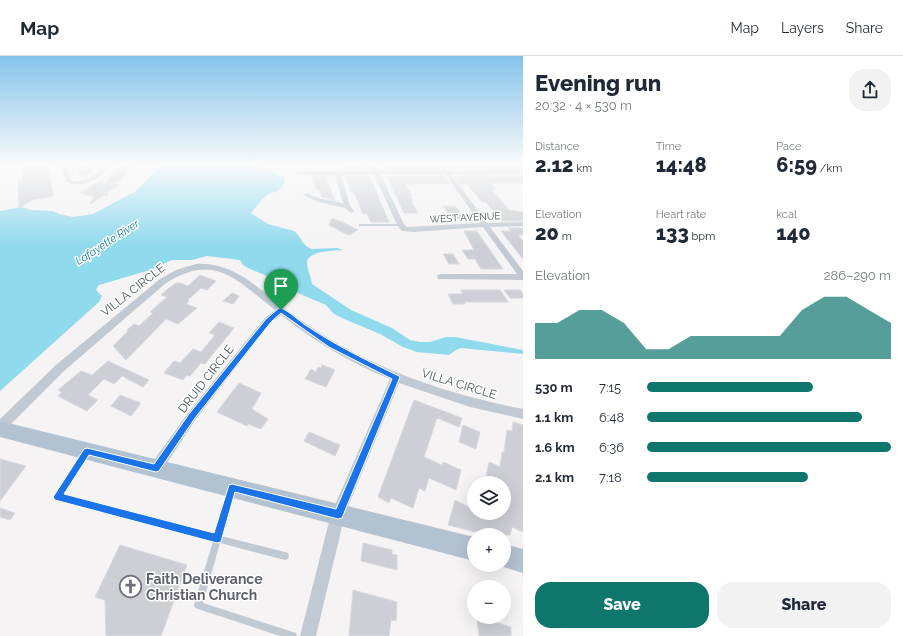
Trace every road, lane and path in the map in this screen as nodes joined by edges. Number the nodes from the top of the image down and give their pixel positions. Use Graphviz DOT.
graph roads {
  1 [pos="344,192"];
  2 [pos="385,192"];
  3 [pos="461,192"];
  4 [pos="306,195"];
  5 [pos="484,224"];
  6 [pos="523,224"];
  7 [pos="360,225"];
  8 [pos="401,225"];
  9 [pos="441,277"];
  10 [pos="523,277"];
  11 [pos="281,310"];
  12 [pos="396,377"];
  13 [pos="523,414"];
  14 [pos="0,428"];
  15 [pos="87,451"];
  16 [pos="156,468"];
  17 [pos="232,488"];
  18 [pos="338,514"];
  19 [pos="217,538"];
  20 [pos="467,547"];
  21 [pos="285,556"];
  22 [pos="511,558"];
  23 [pos="523,561"];
  24 [pos="293,636"];
  25 [pos="308,636"];
  1 -- 4 [label="street"];
  2 -- 8 [label="street"];
  3 -- 5 [label="street"];
  5 -- 6 [label="street, WEST AVENUE"];
  5 -- 8 [label="street, WEST AVENUE"];
  5 -- 10 [label="street"];
  7 -- 8 [label="lane"];
  9 -- 10 [label="street"];
  11 -- 12 [label="street, VILLA CIRCLE"];
  11 -- 14 [label="street, VILLA CIRCLE"];
  11 -- 16 [label="street, DRUID CIRCLE"];
  12 -- 13 [label="street, VILLA CIRCLE"];
  12 -- 18 [label="street"];
  14 -- 15 [label="main road"];
  15 -- 16 [label="main road"];
  15 -- 19 [label="lane"];
  16 -- 17 [label="main road"];
  17 -- 18 [label="main road"];
  17 -- 19 [label="lane"];
  18 -- 20 [label="main road"];
  18 -- 25 [label="street"];
  19 -- 21 [label="lane"];
  19 -- 24 [label="lane"];
  22 -- 23 [label="main road"];
}
